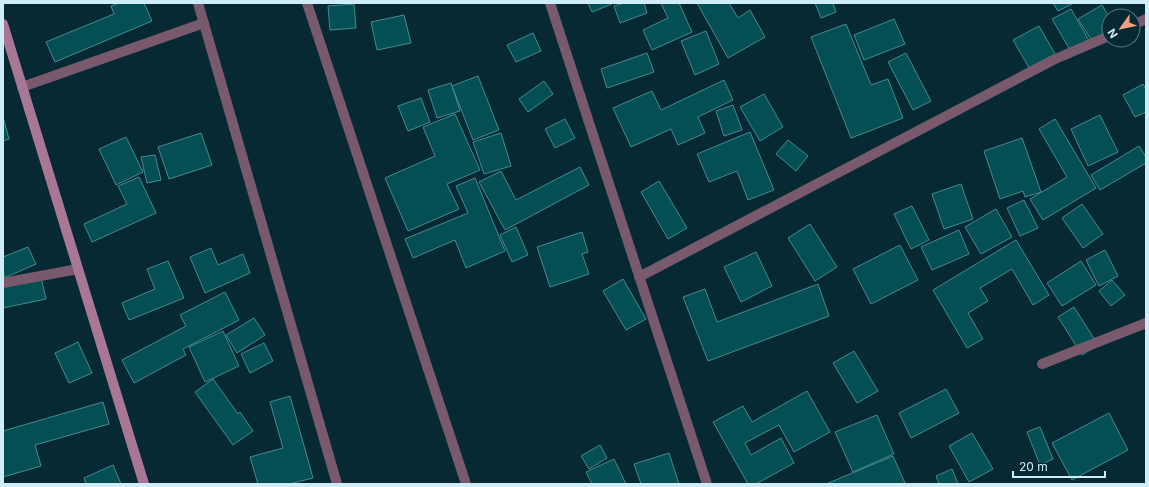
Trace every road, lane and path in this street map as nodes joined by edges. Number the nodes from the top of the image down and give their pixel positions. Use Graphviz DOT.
graph roads {
  1 [pos="198,3"];
  2 [pos="307,3"];
  3 [pos="550,3"];
  4 [pos="204,23"];
  5 [pos="3,27"];
  6 [pos="1101,39"];
  7 [pos="22,87"];
  8 [pos="78,269"];
  9 [pos="639,277"];
  10 [pos="3,283"];
  11 [pos="1146,323"];
  12 [pos="1042,364"];
  13 [pos="144,484"];
  14 [pos="337,484"];
  15 [pos="466,484"];
  16 [pos="706,484"];
  1 -- 4 [label="street"];
  2 -- 15 [label="street"];
  3 -- 9 [label="street"];
  4 -- 7 [label="street"];
  4 -- 14 [label="street"];
  5 -- 7 [label="street"];
  6 -- 9 [label="street"];
  7 -- 8 [label="street"];
  8 -- 10 [label="street"];
  8 -- 13 [label="street"];
  9 -- 16 [label="street"];
  11 -- 12 [label="street"];
}
